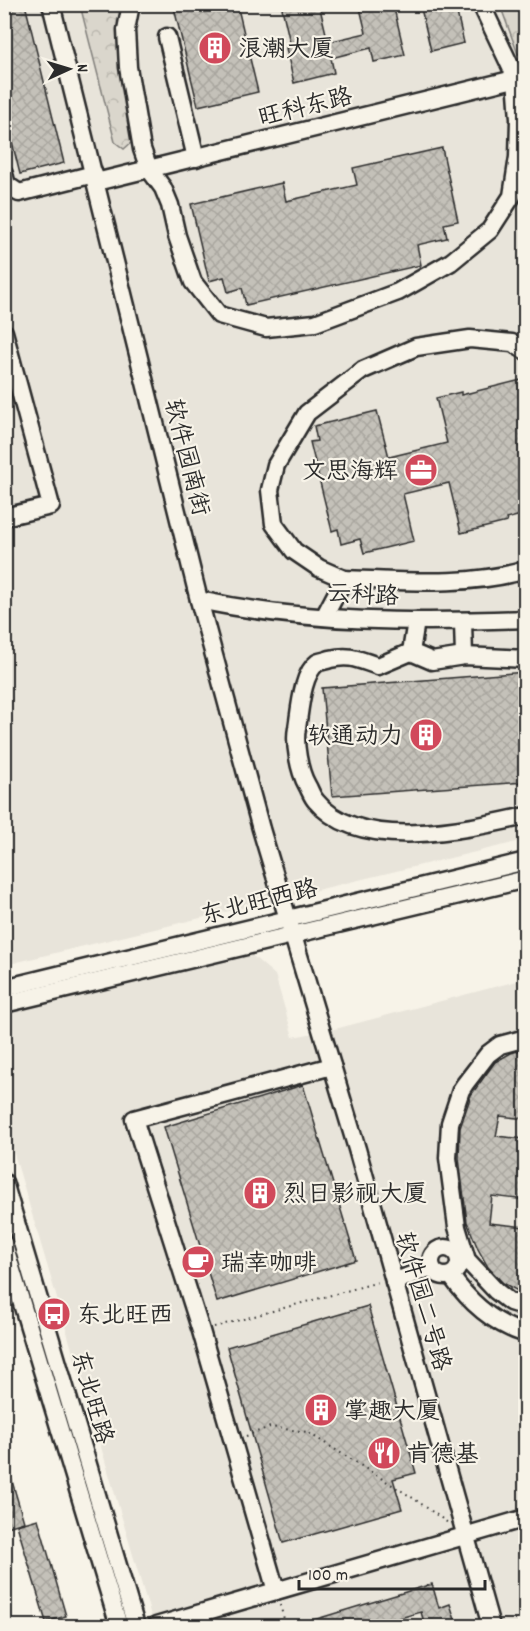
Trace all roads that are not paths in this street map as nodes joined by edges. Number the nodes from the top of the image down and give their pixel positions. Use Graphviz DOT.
graph roads {
  1 [pos="51,4"];
  2 [pos="131,4"];
  3 [pos="480,4"];
  4 [pos="167,37"];
  5 [pos="521,77"];
  6 [pos="196,158"];
  7 [pos="149,169"];
  8 [pos="4,174"];
  9 [pos="95,178"];
  10 [pos="4,332"];
  11 [pos="525,351"];
  12 [pos="4,516"];
  13 [pos="525,570"];
  14 [pos="344,579"];
  15 [pos="199,600"];
  16 [pos="324,617"];
  17 [pos="525,620"];
  18 [pos="416,621"];
  19 [pos="463,622"];
  20 [pos="411,652"];
  21 [pos="464,656"];
  22 [pos="525,659"];
  23 [pos="525,816"];
  24 [pos="525,861"];
  25 [pos="525,879"];
  26 [pos="290,927"];
  27 [pos="4,988"];
  28 [pos="4,1004"];
  29 [pos="525,1038"];
  30 [pos="332,1066"];
  31 [pos="4,1182"];
  32 [pos="4,1244"];
  33 [pos="462,1255"];
  34 [pos="431,1267"];
  35 [pos="451,1275"];
  36 [pos="394,1282"];
  37 [pos="525,1307"];
  38 [pos="525,1334"];
  39 [pos="525,1518"];
  40 [pos="465,1536"];
  41 [pos="276,1591"];
  42 [pos="119,1626"];
  43 [pos="136,1626"];
  44 [pos="156,1626"];
  45 [pos="491,1626"];
  1 -- 9 [label="street, 软件园南街"];
  2 -- 7 [label="street"];
  3 -- 5 [label="street"];
  4 -- 6 [label="street"];
  5 -- 6 [label="street, 旺科东路"];
  5 -- 7 [label="street"];
  6 -- 7 [label="street, 旺科东路"];
  7 -- 9 [label="street, 旺科东路"];
  8 -- 9 [label="street, 旺科东路"];
  9 -- 15 [label="street, 软件园南街"];
  10 -- 12 [label="street"];
  11 -- 14 [label="street"];
  13 -- 14 [label="street"];
  14 -- 16 [label="street"];
  15 -- 16 [label="street, 云科路"];
  15 -- 26 [label="street, 软件园南街"];
  16 -- 18 [label="street, 云科路"];
  17 -- 19 [label="street, 云科路"];
  18 -- 19 [label="street, 云科路"];
  18 -- 20 [label="street"];
  19 -- 21 [label="street"];
  20 -- 21 [label="street"];
  20 -- 23 [label="street"];
  21 -- 22 [label="street"];
  24 -- 26 [label="street, 东北旺西路"];
  25 -- 26 [label="street, 东北旺西路"];
  26 -- 27 [label="street, 东北旺西路"];
  26 -- 28 [label="street, 东北旺西路"];
  26 -- 30 [label="street, 软件园二号路"];
  29 -- 33 [label="street"];
  30 -- 36 [label="street, 软件园二号路"];
  30 -- 41 [label="street"];
  31 -- 43 [label="street, 东北旺路"];
  32 -- 42 [label="street, 东北旺路"];
  33 -- 34 [label="street"];
  33 -- 35 [label="street"];
  33 -- 37 [label="street"];
  34 -- 35 [label="street"];
  34 -- 36 [label="street"];
  35 -- 38 [label="street"];
  36 -- 40 [label="street, 软件园二号路"];
  39 -- 40 [label="street"];
  40 -- 41 [label="street"];
  40 -- 45 [label="street, 软件园二号路"];
  41 -- 44 [label="street"];
}
